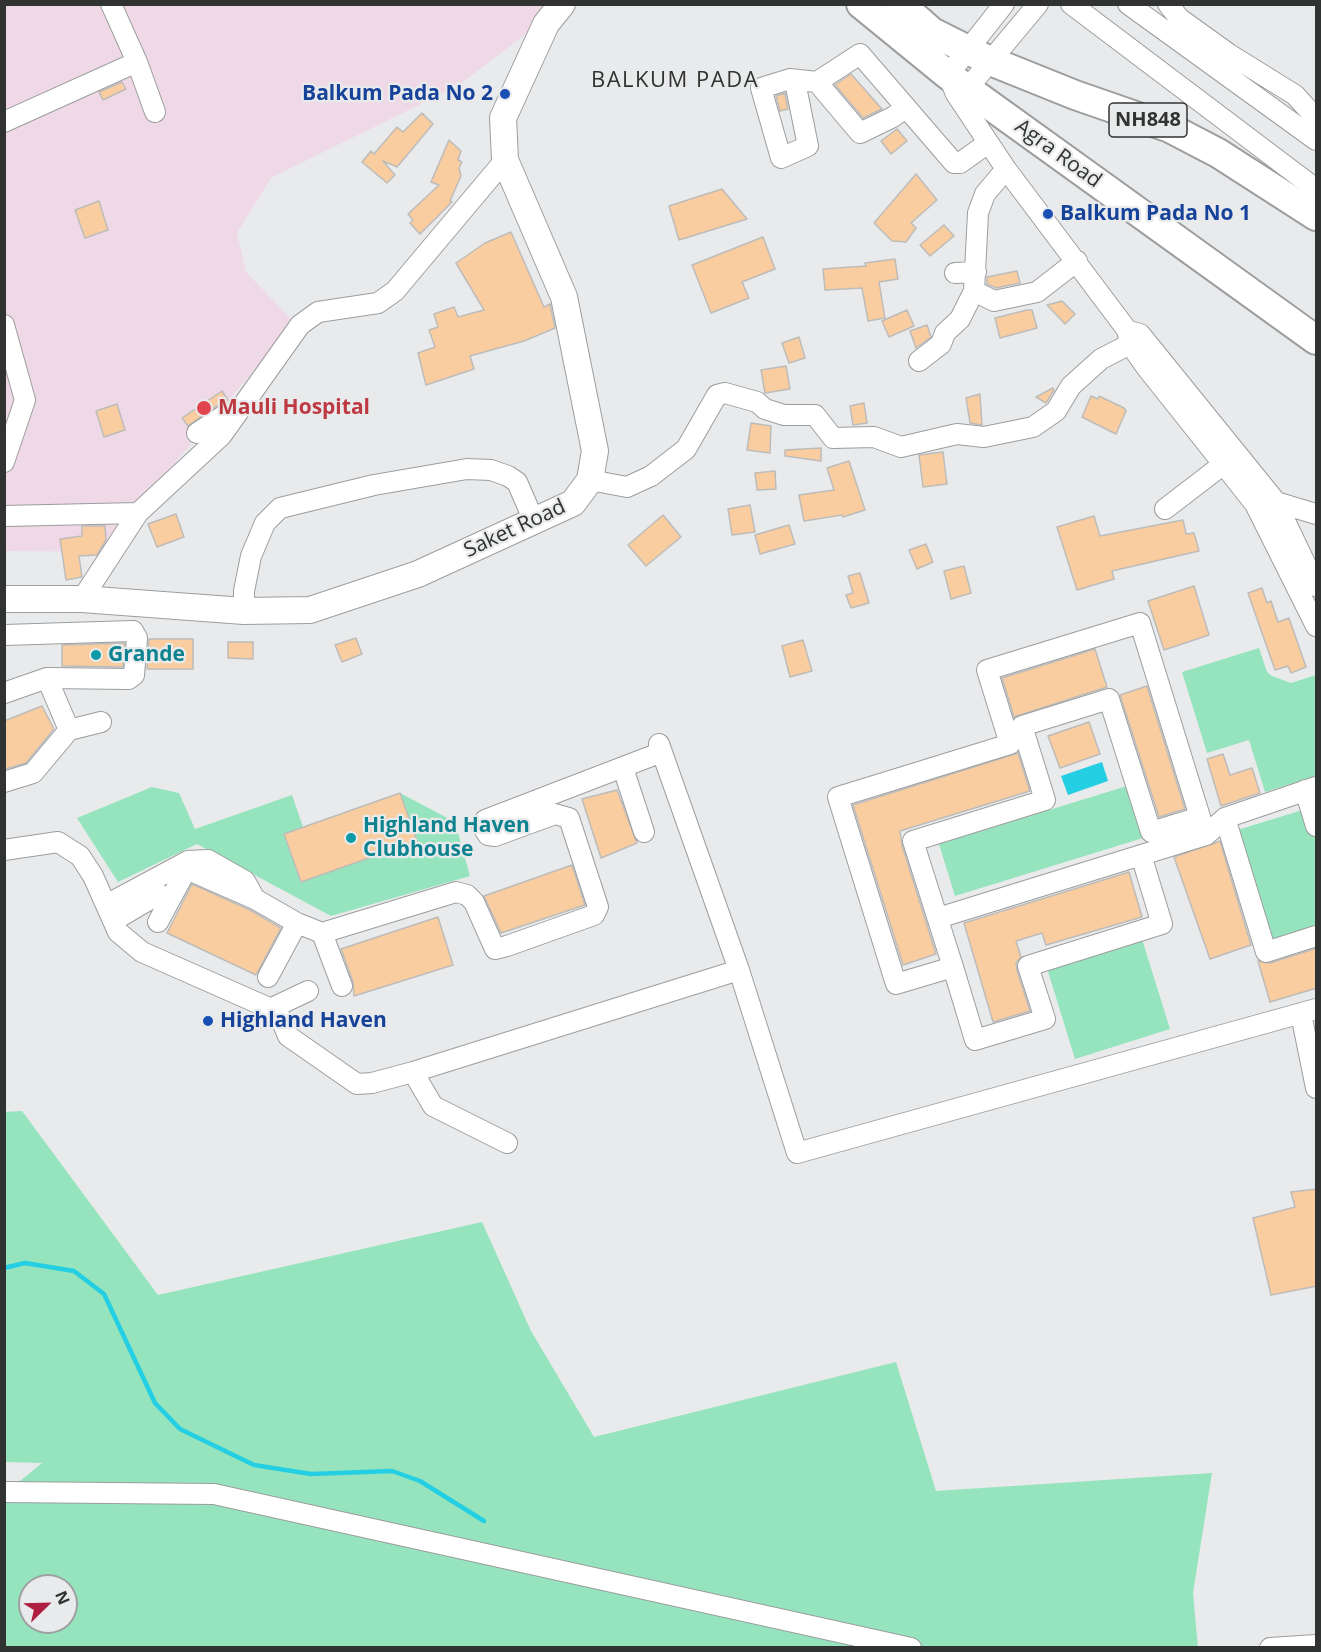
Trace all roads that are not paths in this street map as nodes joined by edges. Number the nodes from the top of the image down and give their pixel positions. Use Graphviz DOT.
graph roads {
  1 [pos="111,4"];
  2 [pos="562,4"];
  3 [pos="861,4"];
  4 [pos="900,4"];
  5 [pos="1004,4"];
  6 [pos="1038,4"];
  7 [pos="1071,4"];
  8 [pos="1128,4"];
  9 [pos="1168,4"];
  10 [pos="978,55"];
  11 [pos="137,62"];
  12 [pos="795,82"];
  13 [pos="817,82"];
  14 [pos="957,86"];
  15 [pos="905,108"];
  16 [pos="155,112"];
  17 [pos="1317,118"];
  18 [pos="4,122"];
  19 [pos="1317,140"];
  20 [pos="988,143"];
  21 [pos="506,160"];
  22 [pos="1006,169"];
  23 [pos="1317,189"];
  24 [pos="1317,216"];
  25 [pos="1077,261"];
  26 [pos="976,272"];
  27 [pos="955,273"];
  28 [pos="974,291"];
  29 [pos="4,325"];
  30 [pos="1132,336"];
  31 [pos="1317,340"];
  32 [pos="919,361"];
  33 [pos="225,420"];
  34 [pos="197,434"];
  35 [pos="1231,458"];
  36 [pos="4,462"];
  37 [pos="590,480"];
  38 [pos="1276,502"];
  39 [pos="1165,509"];
  40 [pos="138,513"];
  41 [pos="1317,514"];
  42 [pos="4,516"];
  43 [pos="534,520"];
  44 [pos="1317,586"];
  45 [pos="4,599"];
  46 [pos="82,599"];
  47 [pos="244,611"];
  48 [pos="1317,626"];
  49 [pos="4,635"];
  50 [pos="47,678"];
  51 [pos="4,693"];
  52 [pos="101,722"];
  53 [pos="69,730"];
  54 [pos="623,768"];
  55 [pos="4,782"];
  56 [pos="1311,789"];
  57 [pos="1225,818"];
  58 [pos="1203,826"];
  59 [pos="1317,826"];
  60 [pos="644,832"];
  61 [pos="4,850"];
  62 [pos="1141,855"];
  63 [pos="159,894"];
  64 [pos="255,899"];
  65 [pos="109,913"];
  66 [pos="938,918"];
  67 [pos="158,922"];
  68 [pos="297,923"];
  69 [pos="322,933"];
  70 [pos="1317,936"];
  71 [pos="952,967"];
  72 [pos="739,970"];
  73 [pos="268,977"];
  74 [pos="342,986"];
  75 [pos="308,991"];
  76 [pos="270,1009"];
  77 [pos="1309,1012"];
  78 [pos="413,1072"];
  79 [pos="1317,1088"];
  80 [pos="507,1143"];
  81 [pos="4,1492"];
  82 [pos="1317,1645"];
  83 [pos="911,1647"];
  84 [pos="1270,1647"];
  1 -- 11 [label="street"];
  2 -- 21 [label="main road"];
  3 -- 14 [label="highway, Agra Road"];
  4 -- 10 [label="highway, NH848"];
  5 -- 10 [label="street"];
  6 -- 10 [label="street"];
  7 -- 23 [label="street"];
  8 -- 19 [label="street"];
  9 -- 17 [label="street"];
  10 -- 14 [label="street"];
  10 -- 24 [label="highway, NH848"];
  11 -- 16 [label="street"];
  11 -- 18 [label="street"];
  12 -- 13 [label="street"];
  13 -- 15 [label="street"];
  13 -- 15 [label="street"];
  14 -- 20 [label="street"];
  14 -- 31 [label="highway, Agra Road"];
  15 -- 20 [label="street"];
  20 -- 22 [label="street"];
  21 -- 33 [label="street"];
  21 -- 37 [label="main road"];
  22 -- 25 [label="street"];
  22 -- 26 [label="street"];
  25 -- 28 [label="street"];
  25 -- 30 [label="street"];
  26 -- 27 [label="street"];
  26 -- 28 [label="street"];
  28 -- 32 [label="street"];
  29 -- 36 [label="street"];
  30 -- 35 [label="street"];
  30 -- 37 [label="street"];
  33 -- 34 [label="street"];
  33 -- 40 [label="street"];
  35 -- 38 [label="street"];
  35 -- 39 [label="street"];
  35 -- 48 [label="street"];
  37 -- 43 [label="main road, Saket Road"];
  38 -- 41 [label="street"];
  38 -- 44 [label="street"];
  40 -- 42 [label="street"];
  40 -- 46 [label="street"];
  43 -- 47 [label="main road, Saket Road"];
  43 -- 47 [label="street"];
  45 -- 46 [label="main road, Saket Road"];
  46 -- 47 [label="main road, Saket Road"];
  49 -- 50 [label="street"];
  50 -- 51 [label="street"];
  50 -- 53 [label="street"];
  52 -- 53 [label="street"];
  53 -- 55 [label="street"];
  54 -- 60 [label="street"];
  54 -- 69 [label="street"];
  54 -- 72 [label="street"];
  56 -- 57 [label="street"];
  56 -- 59 [label="street"];
  57 -- 58 [label="street"];
  57 -- 70 [label="street"];
  58 -- 62 [label="street"];
  58 -- 66 [label="street"];
  58 -- 71 [label="street"];
  61 -- 65 [label="street"];
  62 -- 66 [label="street"];
  62 -- 71 [label="street"];
  63 -- 65 [label="street"];
  64 -- 65 [label="street"];
  64 -- 67 [label="street"];
  64 -- 68 [label="street"];
  65 -- 76 [label="street"];
  66 -- 71 [label="street"];
  68 -- 69 [label="street"];
  68 -- 73 [label="street"];
  69 -- 74 [label="street"];
  72 -- 77 [label="street"];
  72 -- 78 [label="street"];
  75 -- 76 [label="street"];
  76 -- 78 [label="street"];
  77 -- 79 [label="street"];
  78 -- 80 [label="street"];
  81 -- 83 [label="street"];
  82 -- 84 [label="street"];
}
